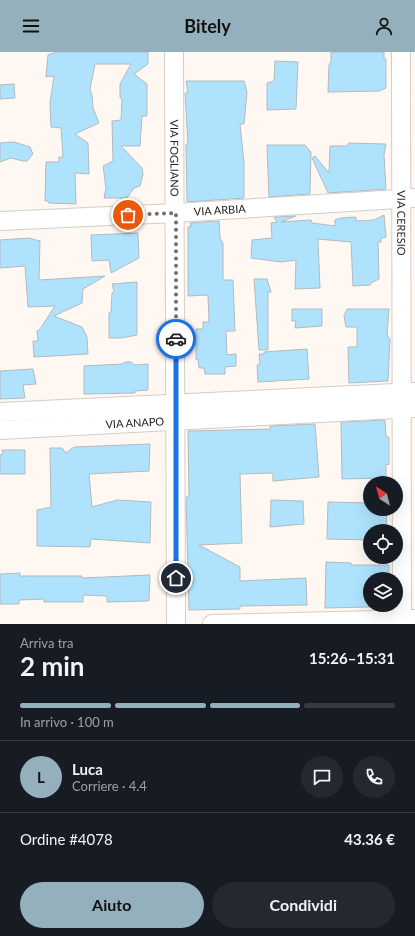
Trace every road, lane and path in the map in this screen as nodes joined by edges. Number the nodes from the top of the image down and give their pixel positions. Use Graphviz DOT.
graph roads {
  1 [pos="174,52"];
  2 [pos="401,52"];
  3 [pos="408,199"];
  4 [pos="176,213"];
  5 [pos="0,220"];
  6 [pos="408,401"];
  7 [pos="55,409"];
  8 [pos="0,412"];
  9 [pos="176,412"];
  10 [pos="56,427"];
  11 [pos="0,430"];
  12 [pos="406,621"];
  13 [pos="176,624"];
  14 [pos="212,624"];
  1 -- 4 [label="street, VIA FOGLIANO"];
  2 -- 3 [label="street, VIA CERESIO"];
  3 -- 4 [label="street, VIA ARBIA"];
  3 -- 6 [label="street, VIA CERESIO"];
  4 -- 5 [label="street, VIA ARBIA"];
  4 -- 9 [label="street, VIA FOGLIANO"];
  6 -- 9 [label="street, VIA ANAPO"];
  6 -- 12 [label="street, VIA CERESIO"];
  7 -- 8 [label="street, VIA ANAPO"];
  7 -- 9 [label="street, VIA ANAPO"];
  7 -- 10 [label="street"];
  9 -- 10 [label="street, VIA ANAPO"];
  9 -- 13 [label="street, VIA FOGLIANO"];
  10 -- 11 [label="street, VIA ANAPO"];
  12 -- 14 [label="street"];
}
